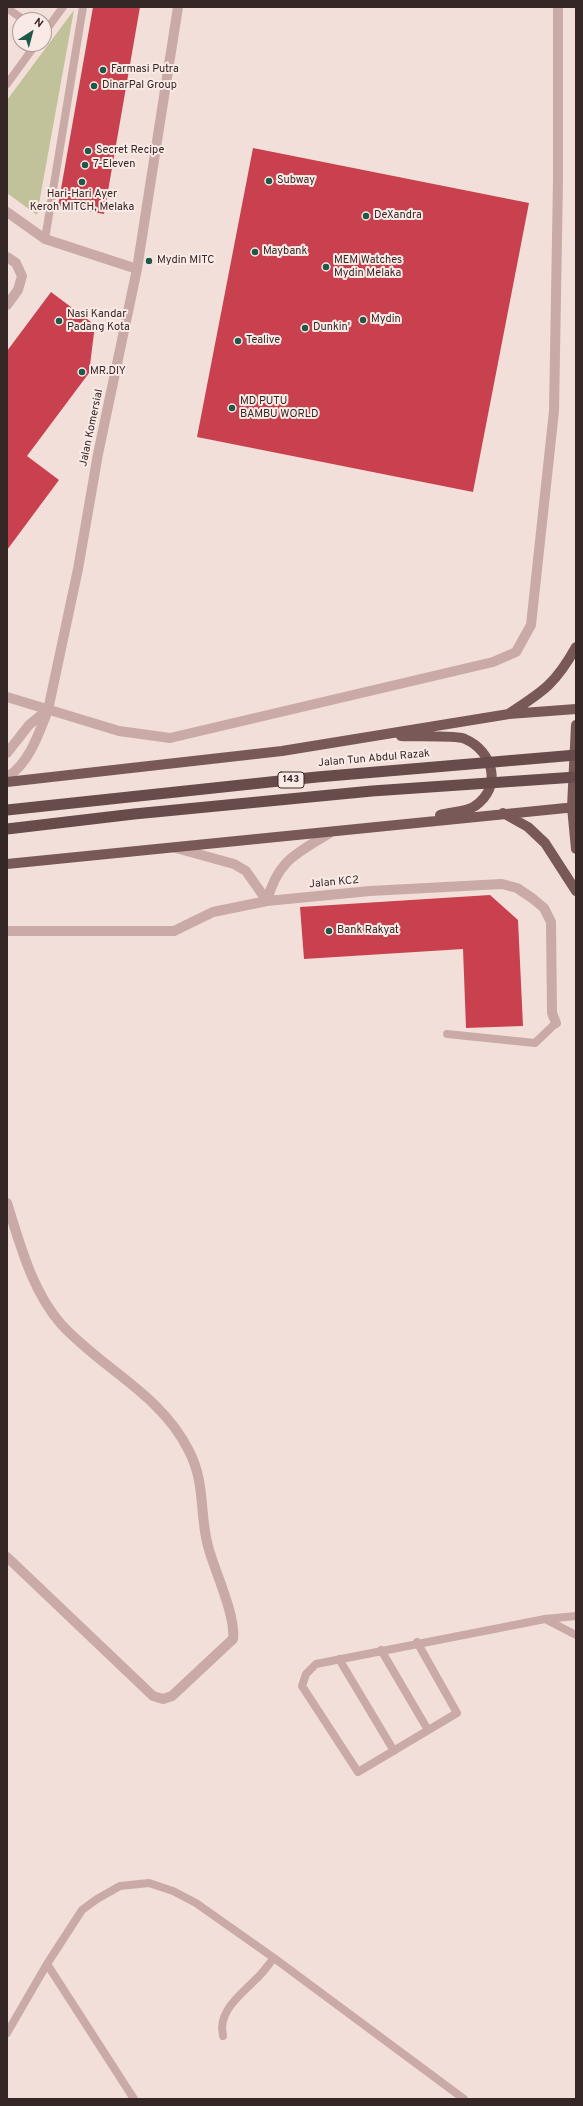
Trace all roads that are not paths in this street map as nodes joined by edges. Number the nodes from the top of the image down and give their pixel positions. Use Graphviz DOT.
graph roads {
  1 [pos="63,7"];
  2 [pos="83,7"];
  3 [pos="178,7"];
  4 [pos="558,7"];
  5 [pos="52,23"];
  6 [pos="30,52"];
  7 [pos="7,84"];
  8 [pos="7,212"];
  9 [pos="45,239"];
  10 [pos="7,257"];
  11 [pos="137,269"];
  12 [pos="7,305"];
  13 [pos="576,647"];
  14 [pos="7,697"];
  15 [pos="576,709"];
  16 [pos="48,710"];
  17 [pos="509,714"];
  18 [pos="576,725"];
  19 [pos="375,736"];
  20 [pos="7,753"];
  21 [pos="576,755"];
  22 [pos="7,777"];
  23 [pos="576,777"];
  24 [pos="7,782"];
  25 [pos="574,807"];
  26 [pos="7,810"];
  27 [pos="503,814"];
  28 [pos="396,825"];
  29 [pos="7,830"];
  30 [pos="331,832"];
  31 [pos="176,848"];
  32 [pos="576,849"];
  33 [pos="7,864"];
  34 [pos="576,891"];
  35 [pos="267,901"];
  36 [pos="7,931"];
  37 [pos="556,1022"];
  38 [pos="447,1034"];
  39 [pos="7,1203"];
  40 [pos="7,1557"];
  41 [pos="576,1616"];
  42 [pos="545,1619"];
  43 [pos="576,1635"];
  44 [pos="417,1642"];
  45 [pos="381,1650"];
  46 [pos="339,1659"];
  47 [pos="428,1730"];
  48 [pos="394,1751"];
  49 [pos="274,1958"];
  50 [pos="47,1964"];
  51 [pos="7,2033"];
  52 [pos="223,2036"];
  53 [pos="134,2099"];
  54 [pos="464,2099"];
  1 -- 5 [label="lane"];
  2 -- 9 [label="lane"];
  3 -- 11 [label="street, Jalan Komersial"];
  4 -- 16 [label="street"];
  6 -- 7 [label="lane"];
  8 -- 9 [label="street"];
  9 -- 11 [label="street"];
  10 -- 12 [label="street"];
  11 -- 16 [label="street, Jalan Komersial"];
  13 -- 17 [label="main road"];
  14 -- 16 [label="street"];
  15 -- 17 [label="main road"];
  16 -- 20 [label="street"];
  16 -- 22 [label="street, Jalan Komersial"];
  17 -- 19 [label="main road"];
  18 -- 25 [label="main road"];
  19 -- 24 [label="main road"];
  19 -- 28 [label="main road"];
  21 -- 26 [label="highway, Jalan Tun Abdul Razak / 143, bridge"];
  23 -- 29 [label="highway, 143, bridge"];
  25 -- 27 [label="main road"];
  25 -- 32 [label="main road"];
  27 -- 28 [label="main road"];
  27 -- 34 [label="main road"];
  28 -- 30 [label="main road"];
  30 -- 31 [label="main road"];
  30 -- 35 [label="street"];
  31 -- 33 [label="main road"];
  31 -- 35 [label="street"];
  35 -- 36 [label="street, Jalan KC2"];
  35 -- 37 [label="street, Jalan KC2"];
  37 -- 38 [label="lane"];
  39 -- 40 [label="street"];
  41 -- 42 [label="lane"];
  42 -- 43 [label="lane"];
  42 -- 44 [label="lane"];
  44 -- 45 [label="lane"];
  44 -- 47 [label="lane"];
  45 -- 46 [label="lane"];
  45 -- 47 [label="lane"];
  46 -- 48 [label="lane"];
  46 -- 48 [label="lane"];
  47 -- 48 [label="lane"];
  49 -- 50 [label="lane"];
  49 -- 52 [label="lane"];
  49 -- 54 [label="lane"];
  50 -- 51 [label="lane"];
  50 -- 53 [label="lane"];
}
